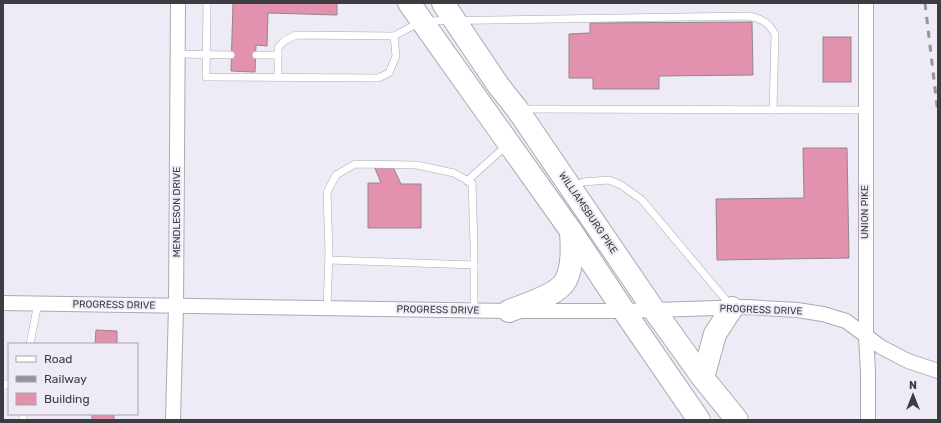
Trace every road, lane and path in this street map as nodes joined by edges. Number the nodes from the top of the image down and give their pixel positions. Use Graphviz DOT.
graph roads {
  1 [pos="178,3"];
  2 [pos="207,3"];
  3 [pos="409,3"];
  4 [pos="866,3"];
  5 [pos="448,11"];
  6 [pos="422,20"];
  7 [pos="394,36"];
  8 [pos="178,54"];
  9 [pos="206,55"];
  10 [pos="231,55"];
  11 [pos="256,55"];
  12 [pos="278,55"];
  13 [pos="278,78"];
  14 [pos="517,109"];
  15 [pos="773,110"];
  16 [pos="865,110"];
  17 [pos="509,144"];
  18 [pos="467,181"];
  19 [pos="571,188"];
  20 [pos="571,231"];
  21 [pos="329,260"];
  22 [pos="474,265"];
  23 [pos="3,303"];
  24 [pos="38,303"];
  25 [pos="176,306"];
  26 [pos="327,308"];
  27 [pos="732,308"];
  28 [pos="474,310"];
  29 [pos="654,310"];
  30 [pos="509,311"];
  31 [pos="624,311"];
  32 [pos="866,336"];
  33 [pos="30,343"];
  34 [pos="938,371"];
  35 [pos="703,378"];
  36 [pos="173,420"];
  37 [pos="699,420"];
  38 [pos="737,420"];
  39 [pos="868,420"];
  1 -- 8 [label="street, MENDLESON DRIVE"];
  2 -- 9 [label="lane"];
  3 -- 6 [label="main road"];
  4 -- 16 [label="street, UNION PIKE"];
  5 -- 6 [label="lane"];
  5 -- 14 [label="main road, WILLIAMSBURG PIKE"];
  5 -- 15 [label="lane"];
  6 -- 7 [label="lane"];
  6 -- 17 [label="main road"];
  7 -- 12 [label="lane"];
  7 -- 13 [label="lane"];
  8 -- 9 [label="lane"];
  8 -- 25 [label="street, MENDLESON DRIVE"];
  9 -- 10 [label="lane"];
  9 -- 13 [label="lane"];
  11 -- 12 [label="lane"];
  12 -- 13 [label="lane"];
  14 -- 15 [label="lane"];
  14 -- 19 [label="main road, WILLIAMSBURG PIKE"];
  15 -- 16 [label="lane"];
  16 -- 32 [label="street, UNION PIKE"];
  17 -- 18 [label="lane"];
  17 -- 20 [label="main road"];
  18 -- 21 [label="lane"];
  18 -- 22 [label="lane"];
  19 -- 27 [label="lane"];
  19 -- 29 [label="main road, WILLIAMSBURG PIKE"];
  20 -- 30 [label="main road"];
  20 -- 31 [label="main road"];
  21 -- 22 [label="lane"];
  21 -- 26 [label="lane"];
  22 -- 28 [label="lane"];
  23 -- 24 [label="street, PROGRESS DRIVE"];
  24 -- 25 [label="street, PROGRESS DRIVE"];
  24 -- 33 [label="lane"];
  25 -- 26 [label="street, PROGRESS DRIVE"];
  25 -- 36 [label="street, MENDLESON DRIVE"];
  26 -- 28 [label="street, PROGRESS DRIVE"];
  27 -- 29 [label="street, PROGRESS DRIVE"];
  27 -- 32 [label="street, PROGRESS DRIVE"];
  27 -- 35 [label="main road"];
  28 -- 30 [label="street, PROGRESS DRIVE"];
  29 -- 31 [label="street, PROGRESS DRIVE"];
  29 -- 35 [label="main road, WILLIAMSBURG PIKE"];
  30 -- 31 [label="street, PROGRESS DRIVE"];
  31 -- 37 [label="main road"];
  32 -- 34 [label="street, PROGRESS DRIVE"];
  32 -- 39 [label="street, UNION PIKE"];
  35 -- 38 [label="main road, WILLIAMSBURG PIKE"];
}
